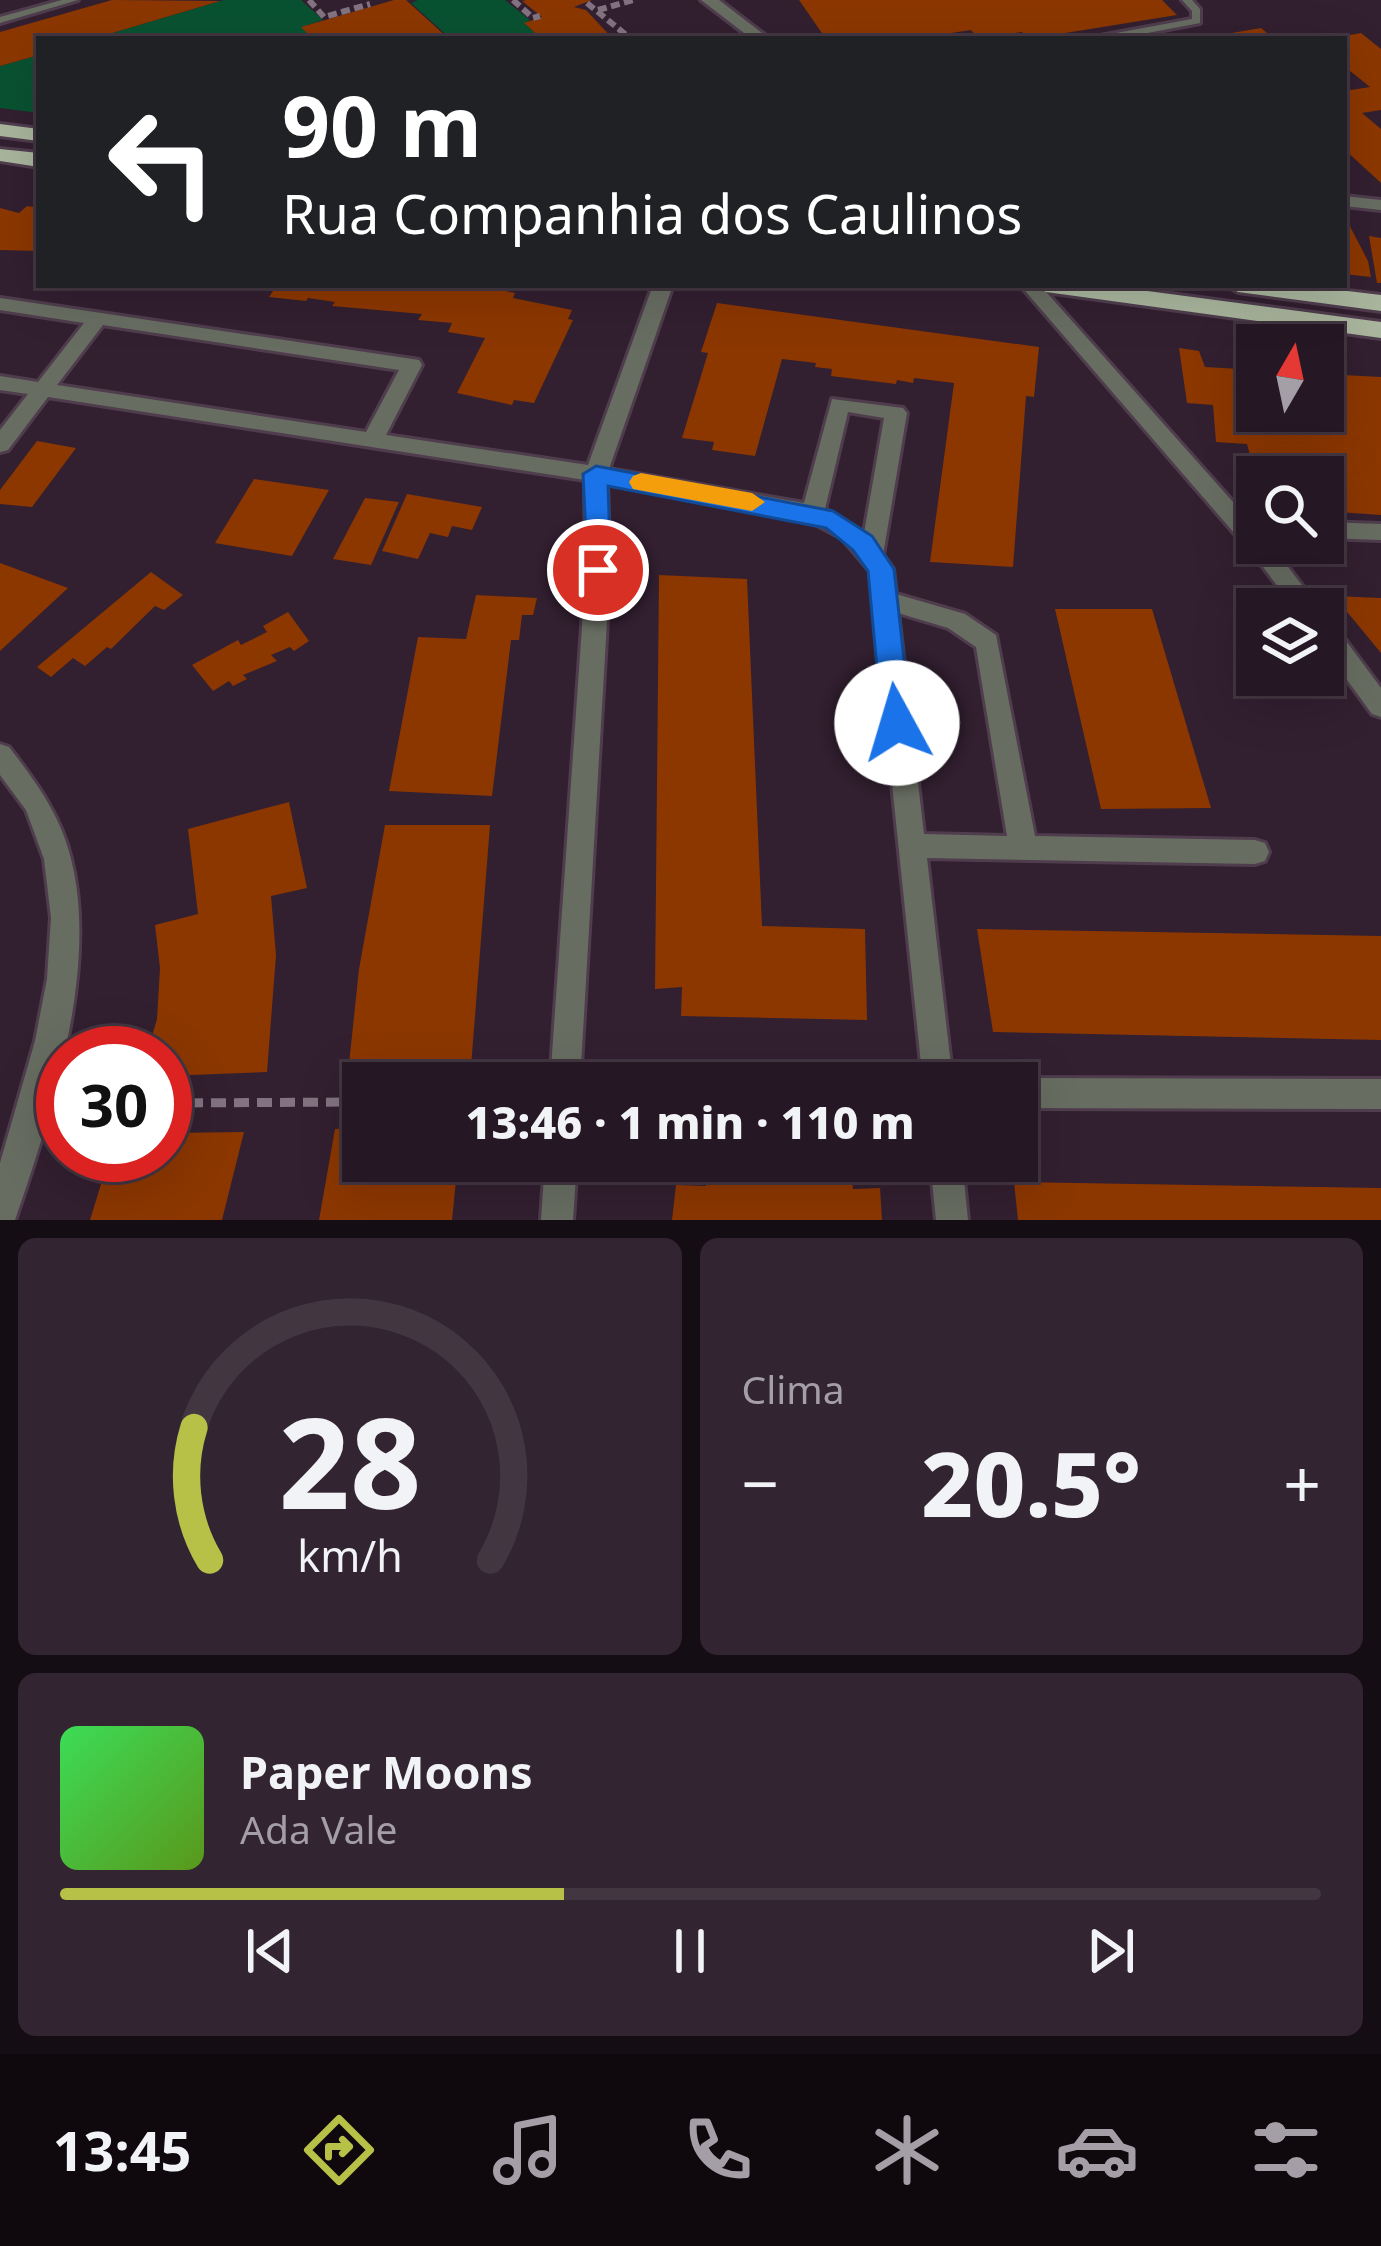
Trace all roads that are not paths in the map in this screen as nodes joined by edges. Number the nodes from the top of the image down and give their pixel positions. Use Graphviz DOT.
graph roads {
  1 [pos="73,0"];
  2 [pos="709,0"];
  3 [pos="1186,0"];
  4 [pos="0,20"];
  5 [pos="759,36"];
  6 [pos="1116,36"];
  7 [pos="0,130"];
  8 [pos="36,135"];
  9 [pos="0,155"];
  10 [pos="36,160"];
  11 [pos="1347,201"];
  12 [pos="1381,205"];
  13 [pos="662,288"];
  14 [pos="1033,288"];
  15 [pos="1068,288"];
  16 [pos="1262,288"];
  17 [pos="1381,303"];
  18 [pos="0,304"];
  19 [pos="98,318"];
  20 [pos="1381,330"];
  21 [pos="0,383"];
  22 [pos="43,390"];
  23 [pos="372,441"];
  24 [pos="0,446"];
  25 [pos="596,474"];
  26 [pos="813,513"];
  27 [pos="1236,514"];
  28 [pos="1344,531"];
  29 [pos="1381,532"];
  30 [pos="871,555"];
  31 [pos="884,600"];
  32 [pos="1344,657"];
  33 [pos="1381,706"];
  34 [pos="0,755"];
  35 [pos="909,846"];
  36 [pos="1023,848"];
  37 [pos="1255,852"];
  38 [pos="566,1062"];
  39 [pos="935,1062"];
  40 [pos="1038,1093"];
  41 [pos="1381,1094"];
  42 [pos="560,1182"];
  43 [pos="948,1182"];
  44 [pos="0,1216"];
  45 [pos="557,1220"];
  46 [pos="952,1220"];
  1 -- 4 [label="lane"];
  2 -- 5 [label="street"];
  3 -- 6 [label="lane"];
  7 -- 8 [label="main road"];
  9 -- 10 [label="main road"];
  11 -- 12 [label="street"];
  13 -- 25 [label="street"];
  14 -- 27 [label="street"];
  15 -- 20 [label="main road"];
  16 -- 17 [label="main road"];
  18 -- 19 [label="street"];
  19 -- 22 [label="street"];
  19 -- 23 [label="street"];
  21 -- 22 [label="street"];
  22 -- 23 [label="street"];
  22 -- 24 [label="street"];
  23 -- 25 [label="street"];
  25 -- 26 [label="street"];
  25 -- 38 [label="street"];
  26 -- 30 [label="street"];
  26 -- 30 [label="street"];
  28 -- 29 [label="street"];
  30 -- 31 [label="street"];
  31 -- 35 [label="street"];
  31 -- 36 [label="street"];
  32 -- 33 [label="street"];
  34 -- 44 [label="street"];
  35 -- 36 [label="street"];
  35 -- 39 [label="street"];
  36 -- 37 [label="street"];
  40 -- 41 [label="street"];
  42 -- 45 [label="street"];
  43 -- 46 [label="street"];
}
